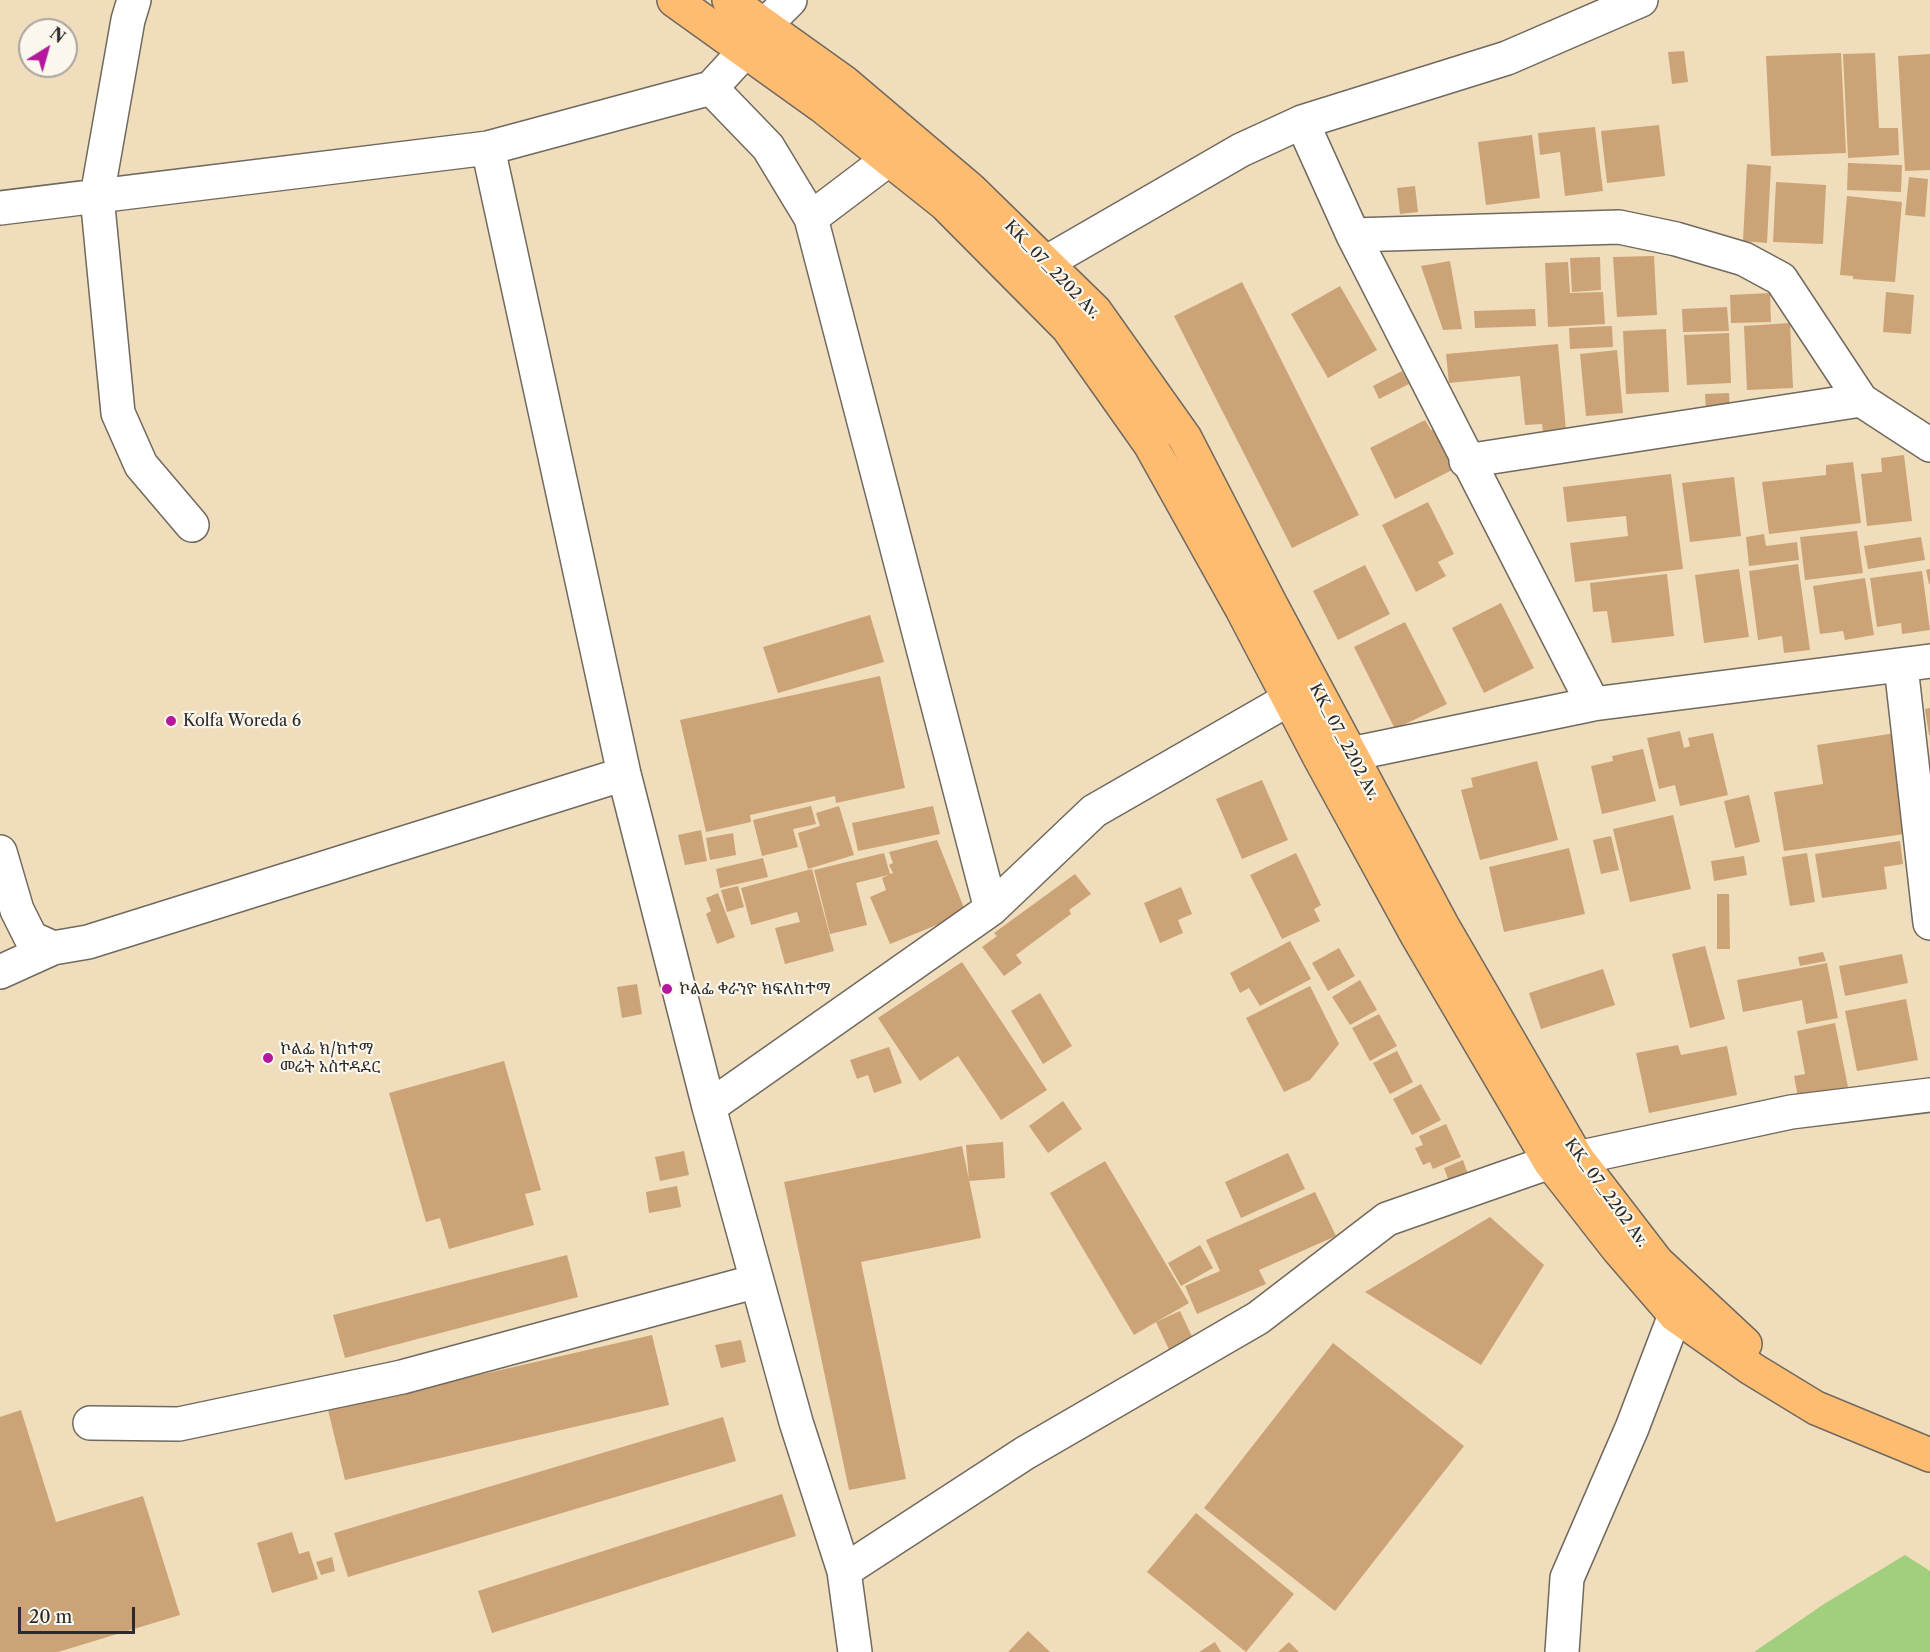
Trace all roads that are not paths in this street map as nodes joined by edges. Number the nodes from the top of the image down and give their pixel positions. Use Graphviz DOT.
graph roads {
  1 [pos="134,0"];
  2 [pos="674,0"];
  3 [pos="729,0"];
  4 [pos="790,0"];
  5 [pos="1641,0"];
  6 [pos="765,25"];
  7 [pos="745,51"];
  8 [pos="711,88"];
  9 [pos="1302,122"];
  10 [pos="488,148"];
  11 [pos="889,159"];
  12 [pos="97,196"];
  13 [pos="0,208"];
  14 [pos="811,218"];
  15 [pos="1353,235"];
  16 [pos="1047,262"];
  17 [pos="1861,399"];
  18 [pos="1930,445"];
  19 [pos="1466,461"];
  20 [pos="192,525"];
  21 [pos="1916,664"];
  22 [pos="1289,699"];
  23 [pos="1593,704"];
  24 [pos="1351,754"];
  25 [pos="624,774"];
  26 [pos="0,852"];
  27 [pos="991,909"];
  28 [pos="1930,923"];
  29 [pos="52,948"];
  30 [pos="0,972"];
  31 [pos="1930,1095"];
  32 [pos="709,1107"];
  33 [pos="1564,1160"];
  34 [pos="757,1281"];
  35 [pos="1675,1315"];
  36 [pos="90,1423"];
  37 [pos="1930,1438"];
  38 [pos="1930,1455"];
  39 [pos="844,1571"];
  40 [pos="855,1652"];
  41 [pos="1562,1652"];
  1 -- 12 [label="street"];
  2 -- 7 [label="main road"];
  3 -- 6 [label="main road, KK_07_2202 Av."];
  4 -- 6 [label="street"];
  5 -- 9 [label="street"];
  6 -- 16 [label="main road, KK_07_2202 Av."];
  7 -- 8 [label="street"];
  7 -- 11 [label="main road"];
  8 -- 10 [label="street"];
  8 -- 14 [label="street"];
  9 -- 15 [label="street"];
  9 -- 16 [label="street"];
  10 -- 12 [label="street"];
  10 -- 25 [label="street"];
  11 -- 14 [label="street"];
  11 -- 22 [label="main road"];
  12 -- 13 [label="street"];
  12 -- 20 [label="street"];
  14 -- 27 [label="street"];
  15 -- 17 [label="street"];
  15 -- 19 [label="street"];
  16 -- 24 [label="main road, KK_07_2202 Av."];
  17 -- 18 [label="street"];
  17 -- 19 [label="street"];
  19 -- 23 [label="street"];
  21 -- 23 [label="street"];
  21 -- 28 [label="street"];
  22 -- 27 [label="street"];
  22 -- 33 [label="main road"];
  23 -- 24 [label="street"];
  24 -- 33 [label="main road, KK_07_2202 Av."];
  25 -- 29 [label="street"];
  25 -- 32 [label="street"];
  26 -- 29 [label="street"];
  27 -- 32 [label="street"];
  29 -- 30 [label="street"];
  31 -- 33 [label="street"];
  32 -- 34 [label="street"];
  33 -- 35 [label="main road"];
  33 -- 37 [label="main road, KK_07_2202 Av."];
  33 -- 39 [label="street"];
  34 -- 36 [label="street"];
  34 -- 39 [label="street"];
  35 -- 38 [label="main road"];
  35 -- 41 [label="street"];
  39 -- 40 [label="street"];
}
